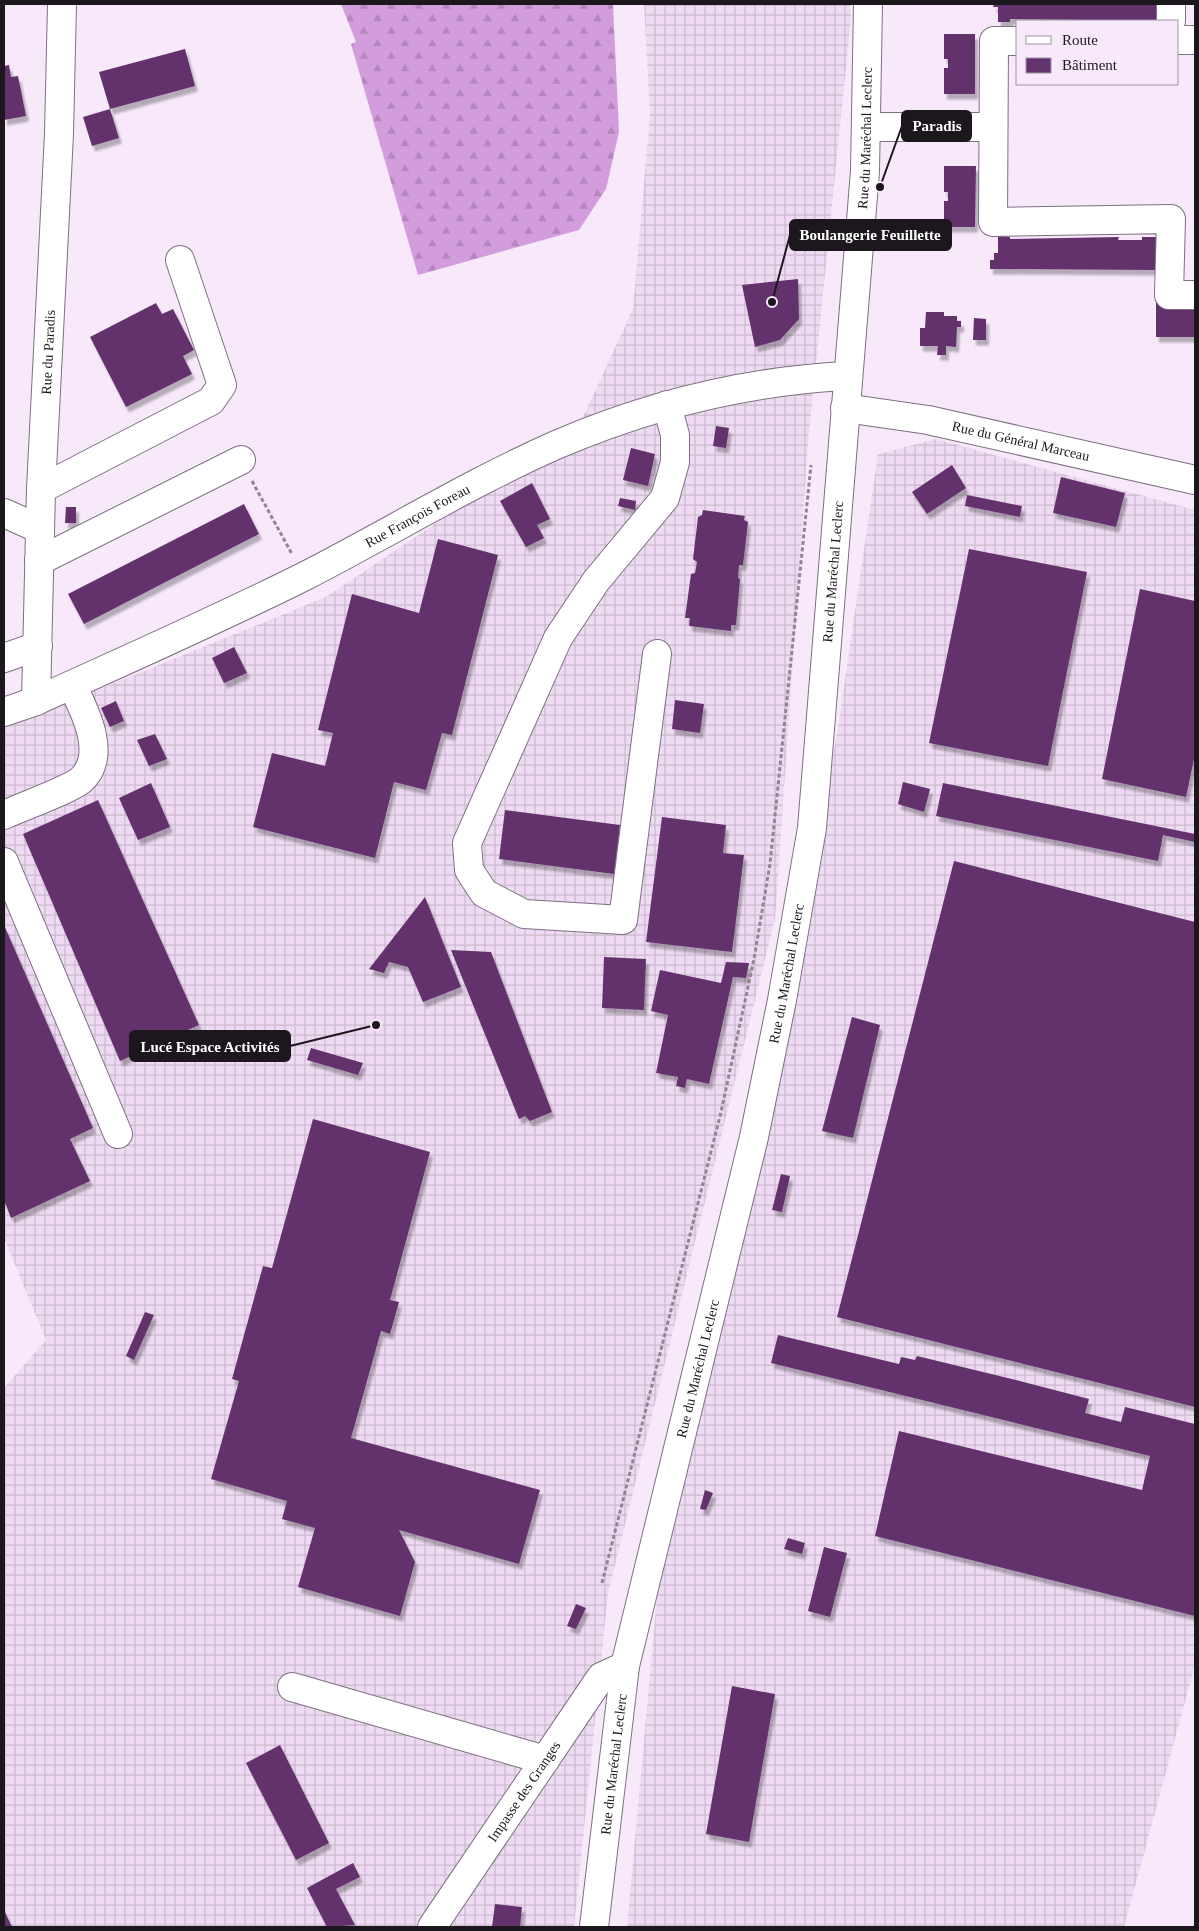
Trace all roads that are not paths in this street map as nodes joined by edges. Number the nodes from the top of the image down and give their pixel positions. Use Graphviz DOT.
graph roads {
  1 [pos="62,4"];
  2 [pos="868,4"];
  3 [pos="1171,4"];
  4 [pos="1171,20"];
  5 [pos="1179,40"];
  6 [pos="1195,40"];
  7 [pos="1016,41"];
  8 [pos="993,126"];
  9 [pos="866,127"];
  10 [pos="180,260"];
  11 [pos="1195,295"];
  12 [pos="847,376"];
  13 [pos="667,405"];
  14 [pos="845,408"];
  15 [pos="242,460"];
  16 [pos="1195,480"];
  17 [pos="41,489"];
  18 [pos="4,513"];
  19 [pos="40,530"];
  20 [pos="39,561"];
  21 [pos="38,646"];
  22 [pos="657,654"];
  23 [pos="4,658"];
  24 [pos="72,684"];
  25 [pos="36,701"];
  26 [pos="4,712"];
  27 [pos="4,815"];
  28 [pos="4,862"];
  29 [pos="118,1134"];
  30 [pos="625,1666"];
  31 [pos="292,1686"];
  32 [pos="545,1760"];
  33 [pos="432,1927"];
  34 [pos="594,1927"];
  1 -- 17 [label="street, Rue du Paradis"];
  2 -- 9 [label="street, Rue du Maréchal Leclerc"];
  3 -- 4 [label="street"];
  5 -- 6 [label="street"];
  7 -- 8 [label="street"];
  8 -- 9 [label="street"];
  8 -- 11 [label="street"];
  9 -- 12 [label="street, Rue du Maréchal Leclerc"];
  10 -- 17 [label="street"];
  12 -- 13 [label="street, Rue François Foreau"];
  12 -- 14 [label="street, Rue du Maréchal Leclerc"];
  13 -- 22 [label="street"];
  13 -- 24 [label="street, Rue François Foreau"];
  14 -- 16 [label="street, Rue du Général Marceau"];
  14 -- 30 [label="street, Rue du Maréchal Leclerc"];
  15 -- 20 [label="street"];
  17 -- 19 [label="street, Rue du Paradis"];
  18 -- 19 [label="street"];
  19 -- 20 [label="street, Rue du Paradis"];
  20 -- 21 [label="street, Rue du Paradis"];
  21 -- 23 [label="street"];
  21 -- 25 [label="street, Rue du Paradis"];
  24 -- 25 [label="street, Rue François Foreau"];
  24 -- 27 [label="street"];
  25 -- 26 [label="street, Rue François Foreau"];
  28 -- 29 [label="street"];
  30 -- 32 [label="street, Impasse des Granges"];
  30 -- 34 [label="street, Rue du Maréchal Leclerc"];
  31 -- 32 [label="street"];
  32 -- 33 [label="street, Impasse des Granges"];
}
